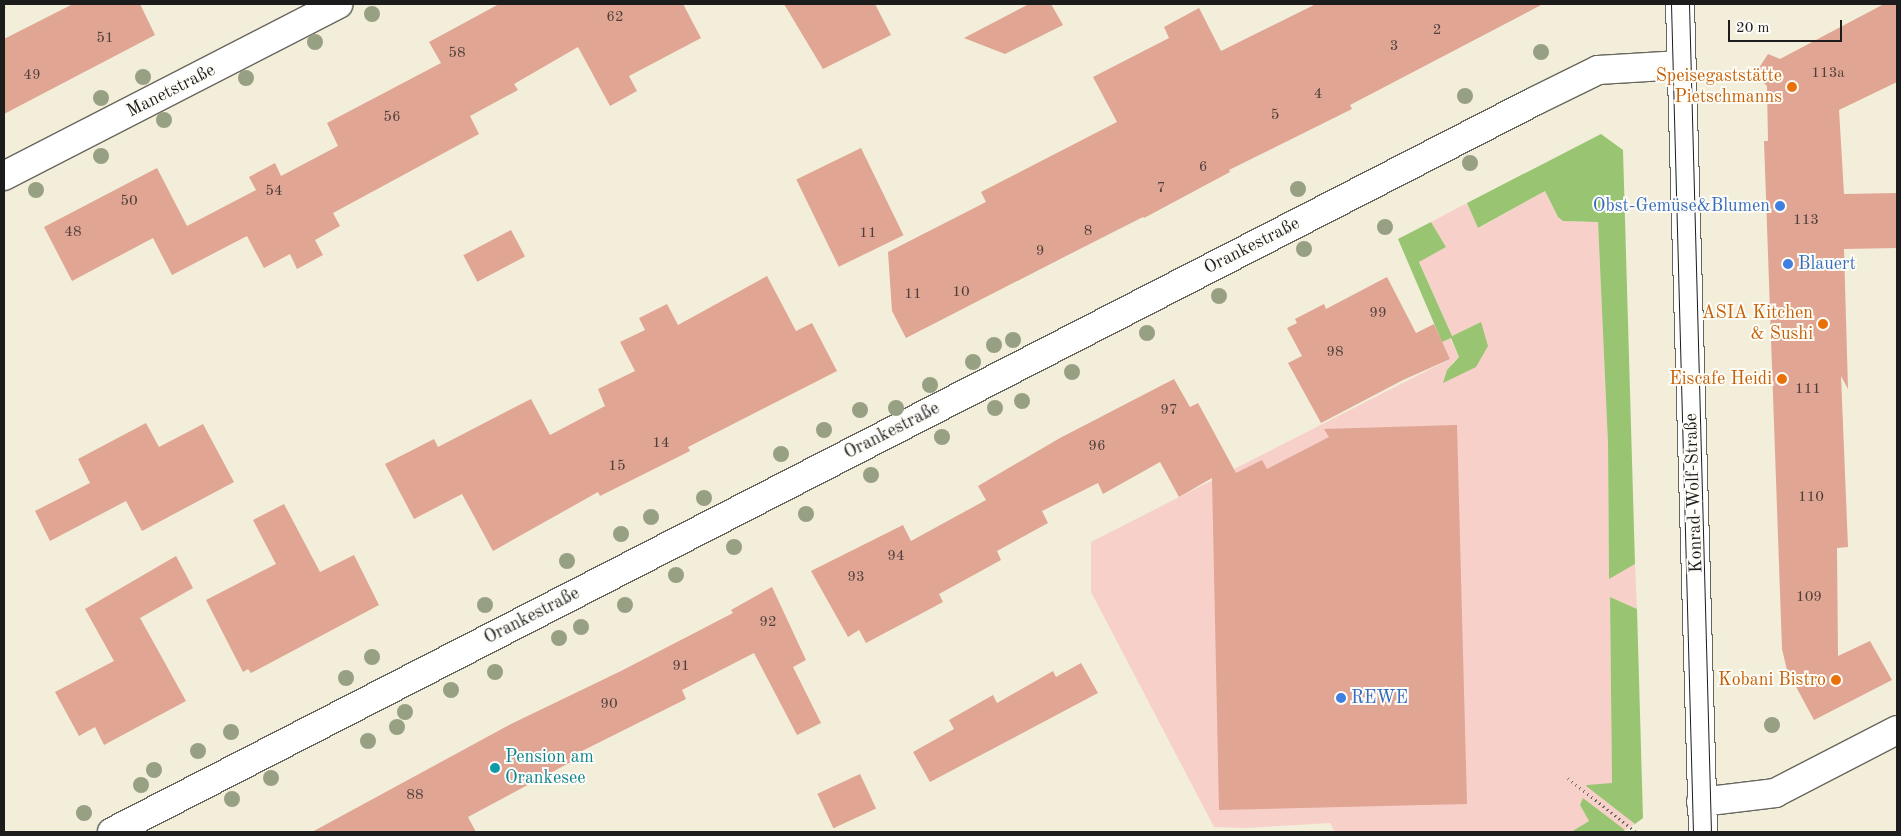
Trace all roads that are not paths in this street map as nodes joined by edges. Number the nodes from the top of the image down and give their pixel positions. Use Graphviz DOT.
graph roads {
  1 [pos="338,4"];
  2 [pos="1680,4"];
  3 [pos="1681,65"];
  4 [pos="4,176"];
  5 [pos="1897,730"];
  6 [pos="1701,802"];
  7 [pos="112,832"];
  8 [pos="1702,832"];
  1 -- 4 [label="street, Manetstraße"];
  2 -- 3 [label="street, Konrad-Wolf-Straße"];
  3 -- 6 [label="street, Konrad-Wolf-Straße"];
  3 -- 7 [label="street, Orankestraße"];
  5 -- 6 [label="street"];
  6 -- 8 [label="street, Konrad-Wolf-Straße"];
}
